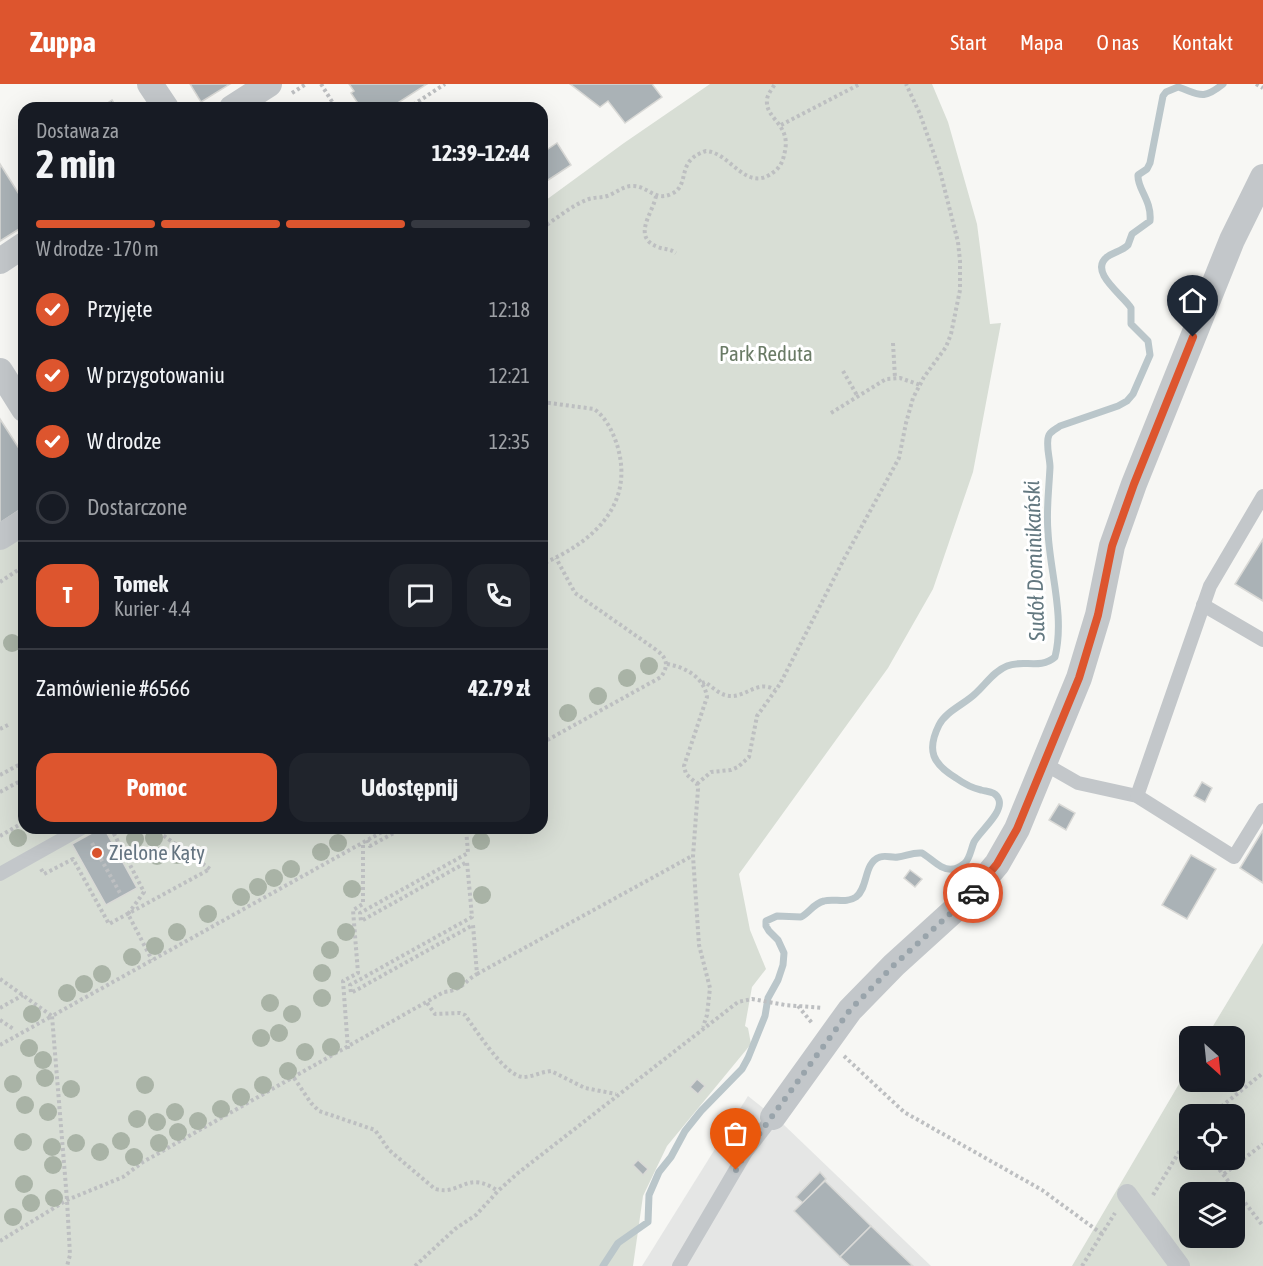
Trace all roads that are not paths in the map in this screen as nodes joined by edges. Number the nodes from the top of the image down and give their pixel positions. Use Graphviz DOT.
graph roads {
  1 [pos="150,84"];
  2 [pos="269,84"];
  3 [pos="162,102"];
  4 [pos="241,102"];
  5 [pos="1263,177"];
  6 [pos="18,249"];
  7 [pos="0,261"];
  8 [pos="0,371"];
  9 [pos="18,400"];
  10 [pos="1263,496"];
  11 [pos="18,526"];
  12 [pos="0,537"];
  13 [pos="1203,605"];
  14 [pos="1263,640"];
  15 [pos="1043,763"];
  16 [pos="1137,796"];
  17 [pos="1263,810"];
  18 [pos="86,834"];
  19 [pos="0,874"];
  20 [pos="773,1117"];
  21 [pos="1127,1194"];
  22 [pos="679,1266"];
  23 [pos="1180,1266"];
  1 -- 3 [label="street"];
  2 -- 4 [label="street"];
  5 -- 15 [label="street"];
  6 -- 7 [label="street"];
  8 -- 9 [label="street"];
  10 -- 13 [label="lane"];
  11 -- 12 [label="street"];
  13 -- 14 [label="lane"];
  13 -- 16 [label="lane"];
  15 -- 16 [label="lane"];
  15 -- 20 [label="street"];
  16 -- 17 [label="lane"];
  18 -- 19 [label="lane"];
  20 -- 22 [label="lane"];
  21 -- 23 [label="street"];
}
